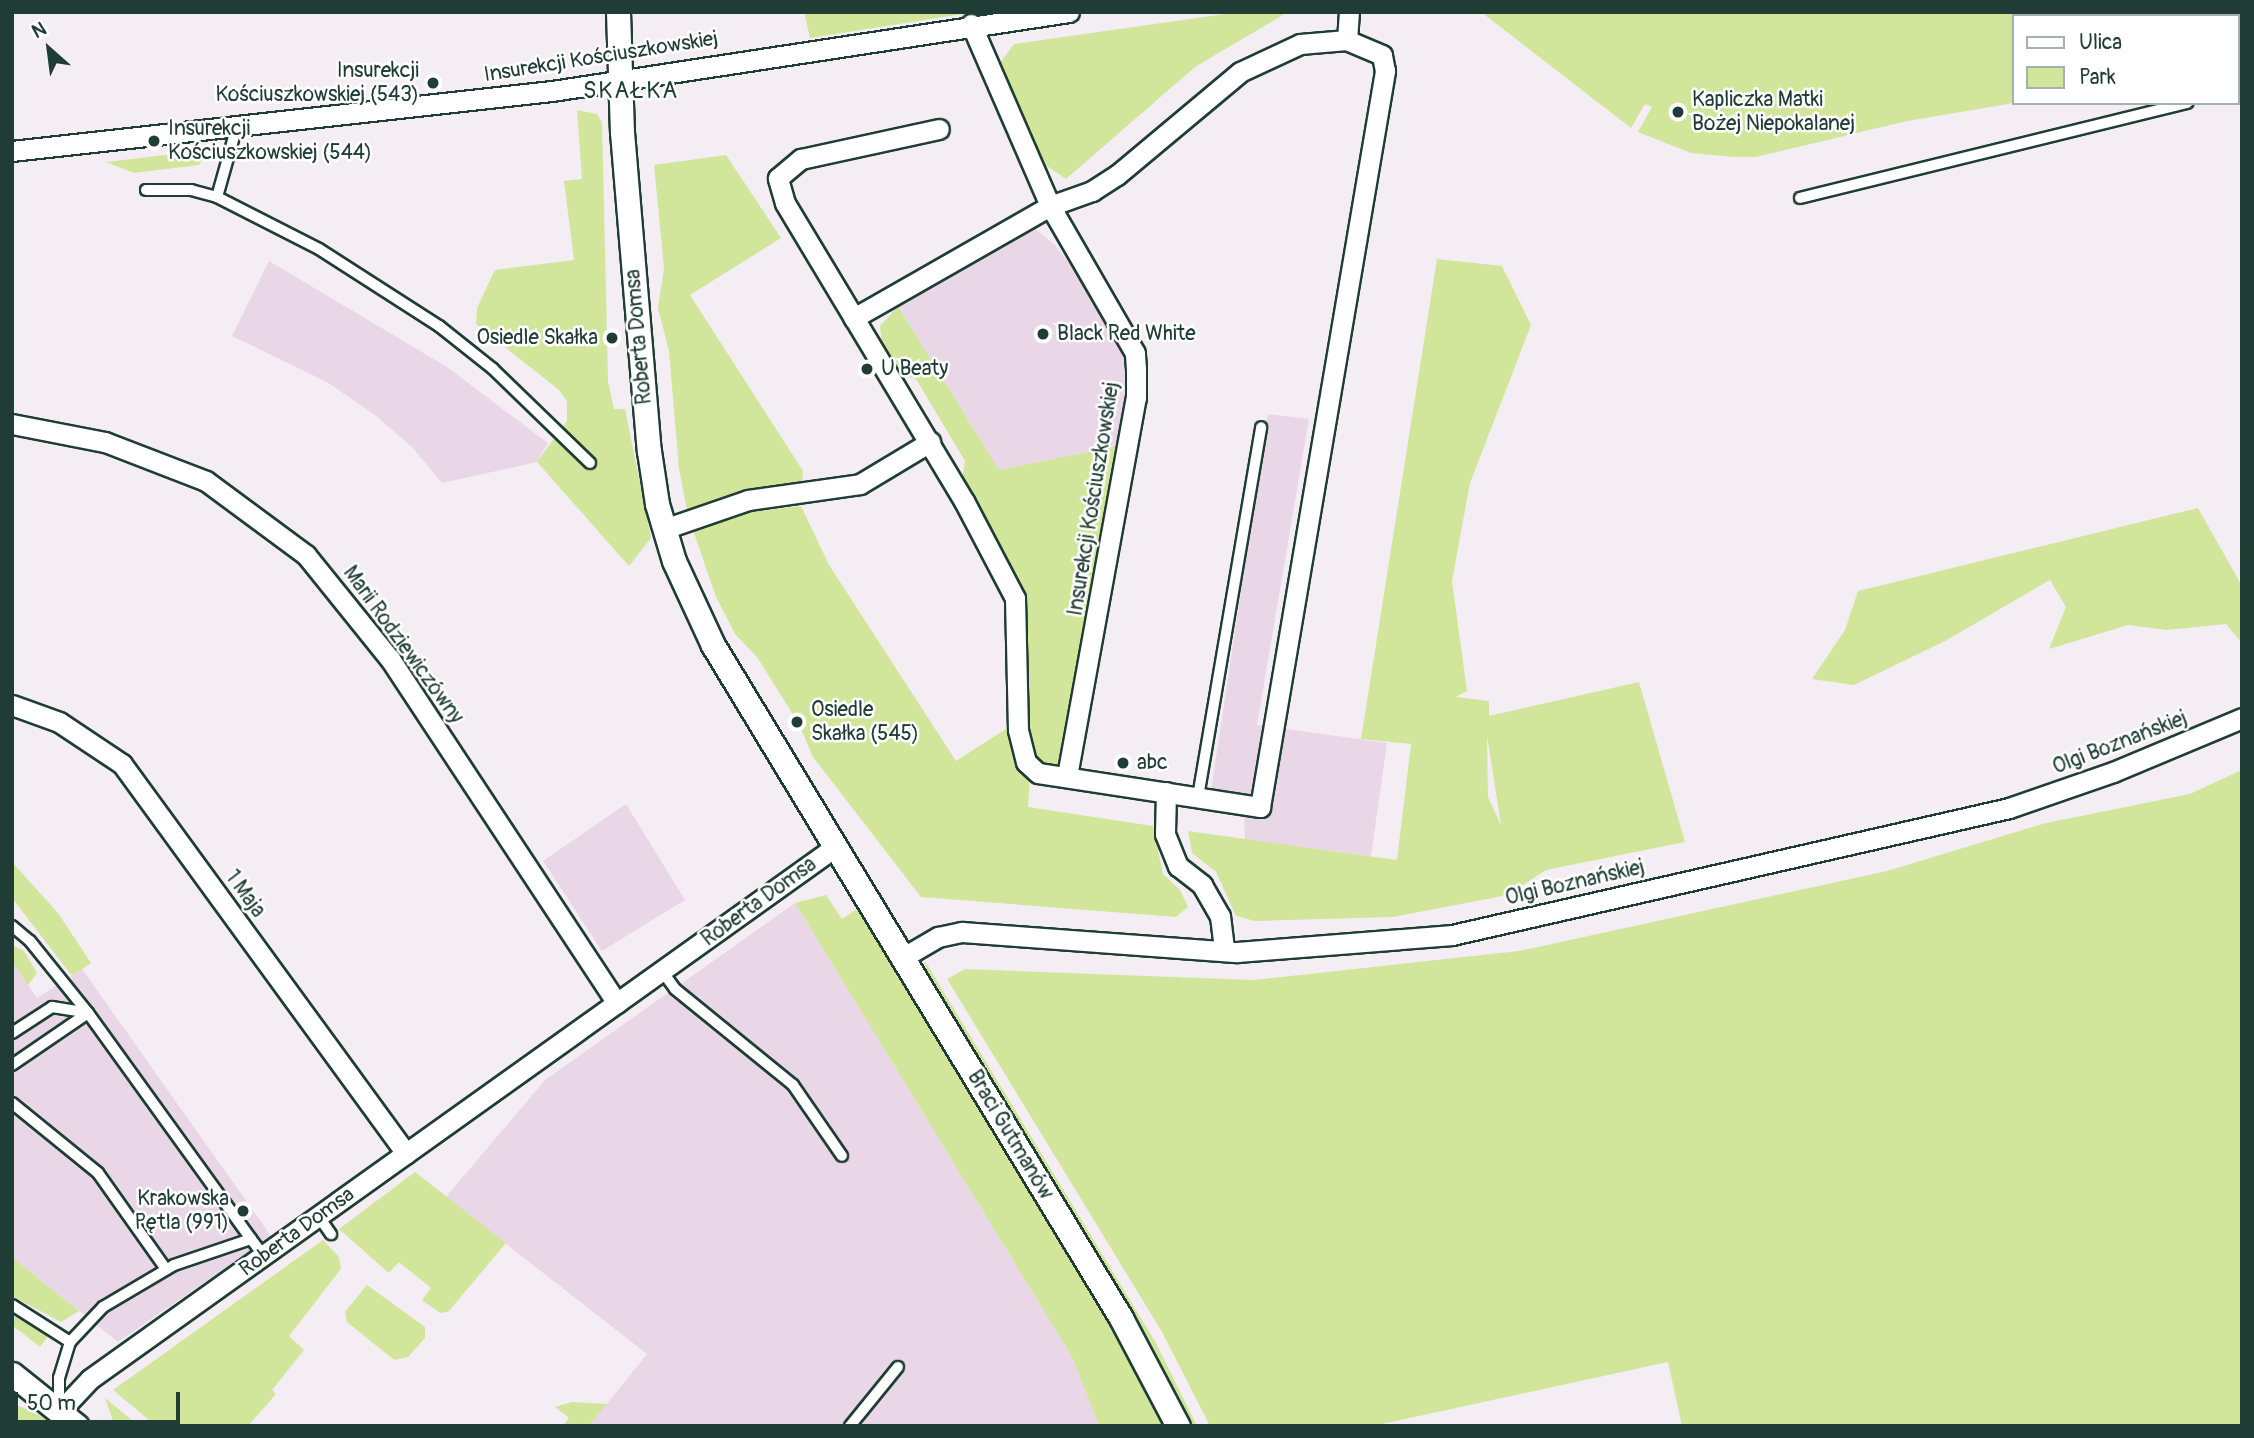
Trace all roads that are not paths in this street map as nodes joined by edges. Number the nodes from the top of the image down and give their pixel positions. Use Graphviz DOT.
graph roads {
  1 [pos="618,12"];
  2 [pos="1069,12"];
  3 [pos="1349,12"];
  4 [pos="971,24"];
  5 [pos="1347,40"];
  6 [pos="618,80"];
  7 [pos="2180,105"];
  8 [pos="237,126"];
  9 [pos="939,128"];
  10 [pos="12,151"];
  11 [pos="146,190"];
  12 [pos="218,197"];
  13 [pos="1800,198"];
  14 [pos="1050,206"];
  15 [pos="854,318"];
  16 [pos="12,424"];
  17 [pos="1261,427"];
  18 [pos="930,442"];
  19 [pos="590,463"];
  20 [pos="664,529"];
  21 [pos="12,705"];
  22 [pos="2242,718"];
  23 [pos="1068,776"];
  24 [pos="1166,792"];
  25 [pos="1198,797"];
  26 [pos="835,847"];
  27 [pos="12,926"];
  28 [pos="1224,951"];
  29 [pos="902,958"];
  30 [pos="662,971"];
  31 [pos="617,1003"];
  32 [pos="88,1013"];
  33 [pos="12,1033"];
  34 [pos="12,1065"];
  35 [pos="12,1103"];
  36 [pos="406,1153"];
  37 [pos="842,1156"];
  38 [pos="319,1217"];
  39 [pos="331,1234"];
  40 [pos="251,1239"];
  41 [pos="264,1256"];
  42 [pos="166,1269"];
  43 [pos="12,1305"];
  44 [pos="70,1342"];
  45 [pos="898,1367"];
  46 [pos="12,1374"];
  47 [pos="68,1419"];
  48 [pos="849,1426"];
  49 [pos="1178,1426"];
  1 -- 6 [label="street, Roberta Domsa"];
  2 -- 4 [label="street, Insurekcji Kościuszkowskiej"];
  3 -- 5 [label="street"];
  4 -- 6 [label="street, Insurekcji Kościuszkowskiej"];
  4 -- 14 [label="street, Insurekcji Kościuszkowskiej"];
  5 -- 14 [label="street"];
  5 -- 25 [label="street"];
  6 -- 8 [label="street, Insurekcji Kościuszkowskiej"];
  6 -- 20 [label="street, Roberta Domsa"];
  7 -- 13 [label="lane"];
  8 -- 10 [label="street, Insurekcji Kościuszkowskiej"];
  8 -- 12 [label="lane"];
  9 -- 15 [label="street"];
  11 -- 12 [label="lane"];
  12 -- 19 [label="lane"];
  14 -- 15 [label="street"];
  14 -- 23 [label="street, Insurekcji Kościuszkowskiej"];
  15 -- 18 [label="street"];
  16 -- 31 [label="street, Marii Rodziewiczówny"];
  17 -- 25 [label="lane"];
  18 -- 20 [label="street"];
  18 -- 23 [label="street"];
  20 -- 26 [label="street, Roberta Domsa"];
  21 -- 36 [label="street, 1 Maja"];
  22 -- 28 [label="street, Olgi Boznańskiej"];
  23 -- 24 [label="street"];
  24 -- 25 [label="street"];
  24 -- 28 [label="street"];
  26 -- 29 [label="street, Braci Gutmanów"];
  26 -- 30 [label="street, Roberta Domsa"];
  27 -- 32 [label="lane"];
  28 -- 29 [label="street, Olgi Boznańskiej"];
  29 -- 49 [label="street, Braci Gutmanów"];
  30 -- 31 [label="street, Roberta Domsa"];
  30 -- 37 [label="lane"];
  31 -- 36 [label="street, Roberta Domsa"];
  32 -- 33 [label="lane"];
  32 -- 34 [label="lane"];
  32 -- 40 [label="lane"];
  35 -- 42 [label="lane"];
  36 -- 38 [label="street, Roberta Domsa"];
  38 -- 39 [label="lane"];
  38 -- 41 [label="street, Roberta Domsa"];
  40 -- 41 [label="lane"];
  40 -- 42 [label="lane"];
  41 -- 47 [label="street, Roberta Domsa"];
  42 -- 44 [label="lane"];
  43 -- 44 [label="lane"];
  44 -- 47 [label="lane"];
  45 -- 48 [label="lane"];
  46 -- 47 [label="street"];
}
